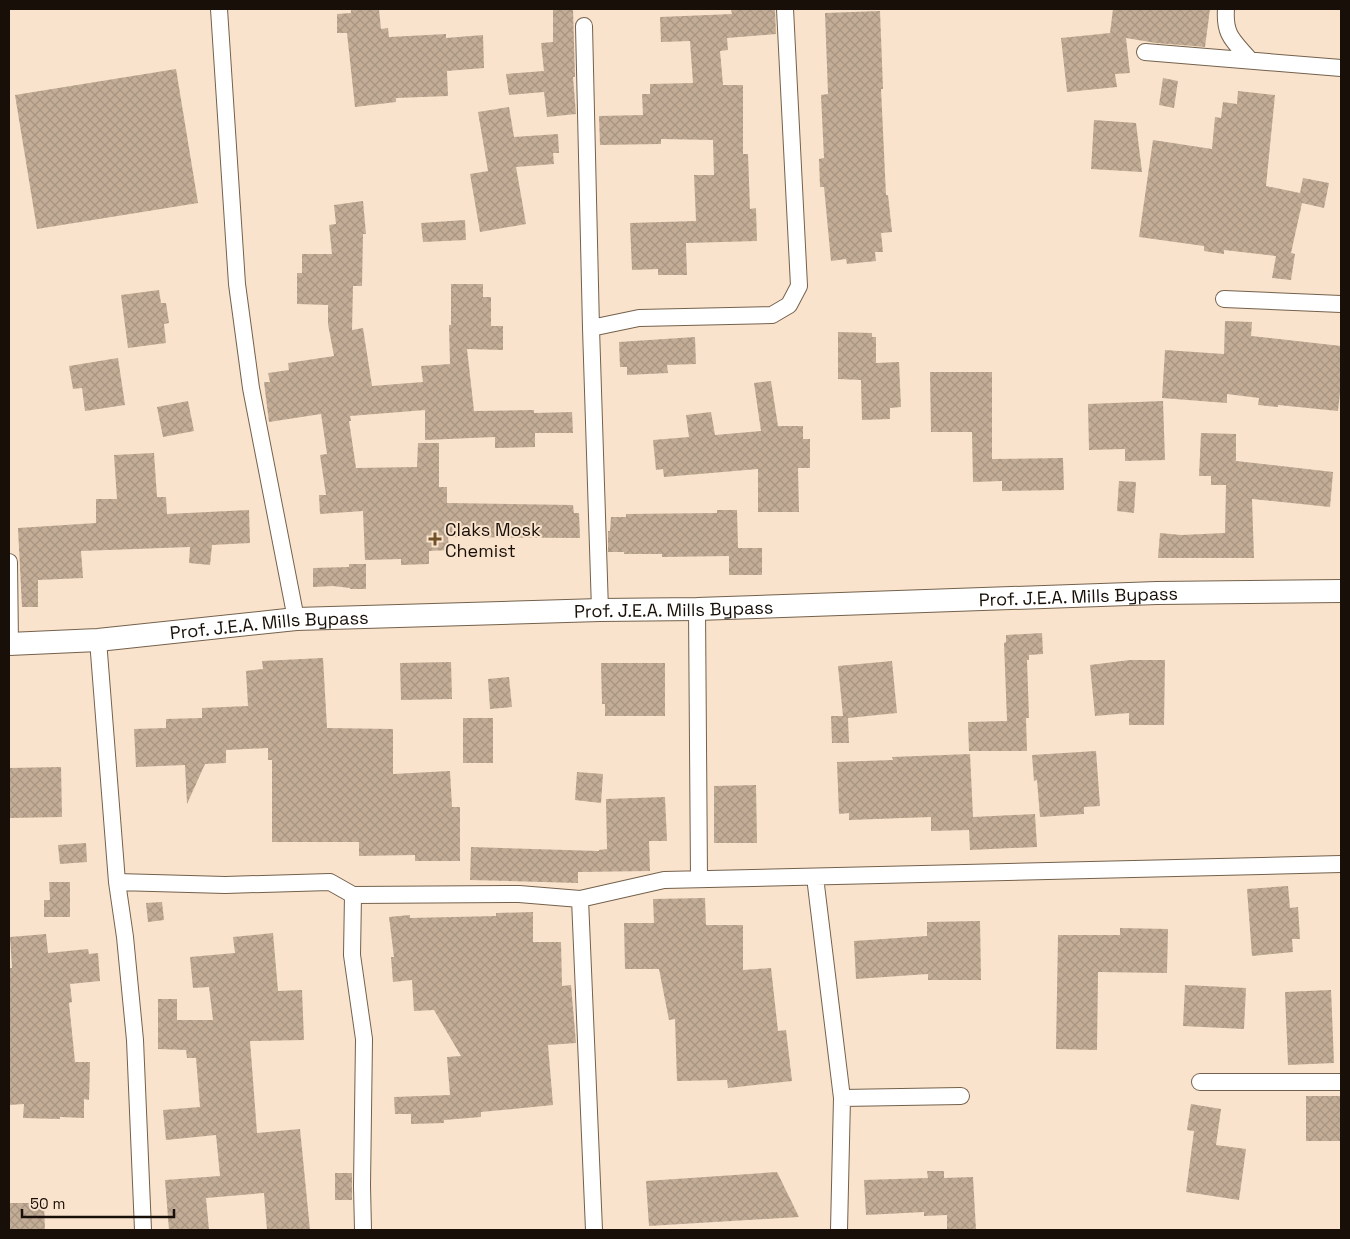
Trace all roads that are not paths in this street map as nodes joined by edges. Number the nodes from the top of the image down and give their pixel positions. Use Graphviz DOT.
graph roads {
  1 [pos="219,9"];
  2 [pos="785,9"];
  3 [pos="1226,9"];
  4 [pos="584,26"];
  5 [pos="1145,52"];
  6 [pos="1250,60"];
  7 [pos="1341,68"];
  8 [pos="1224,299"];
  9 [pos="1341,304"];
  10 [pos="591,328"];
  11 [pos="9,562"];
  12 [pos="1341,591"];
  13 [pos="697,609"];
  14 [pos="600,610"];
  15 [pos="296,619"];
  16 [pos="98,640"];
  17 [pos="10,644"];
  18 [pos="1341,864"];
  19 [pos="815,877"];
  20 [pos="699,879"];
  21 [pos="117,882"];
  22 [pos="353,895"];
  23 [pos="580,899"];
  24 [pos="1200,1082"];
  25 [pos="1341,1082"];
  26 [pos="961,1096"];
  27 [pos="842,1098"];
  28 [pos="143,1230"];
  29 [pos="363,1230"];
  30 [pos="594,1230"];
  31 [pos="839,1230"];
  1 -- 15 [label="street"];
  2 -- 10 [label="street"];
  3 -- 6 [label="street"];
  4 -- 10 [label="street"];
  5 -- 6 [label="street"];
  6 -- 7 [label="street"];
  8 -- 9 [label="street"];
  10 -- 14 [label="street"];
  11 -- 17 [label="street"];
  12 -- 13 [label="street, Prof. J.E.A. Mills Bypass"];
  13 -- 14 [label="street, Prof. J.E.A. Mills Bypass"];
  13 -- 20 [label="street"];
  14 -- 15 [label="street, Prof. J.E.A. Mills Bypass"];
  15 -- 16 [label="street, Prof. J.E.A. Mills Bypass"];
  16 -- 17 [label="street, Prof. J.E.A. Mills Bypass"];
  16 -- 21 [label="street"];
  18 -- 19 [label="street"];
  19 -- 20 [label="street"];
  19 -- 27 [label="street"];
  20 -- 23 [label="street"];
  21 -- 22 [label="street"];
  21 -- 28 [label="street"];
  22 -- 23 [label="street"];
  22 -- 29 [label="street"];
  23 -- 30 [label="street"];
  24 -- 25 [label="street"];
  26 -- 27 [label="street"];
  27 -- 31 [label="street"];
}
